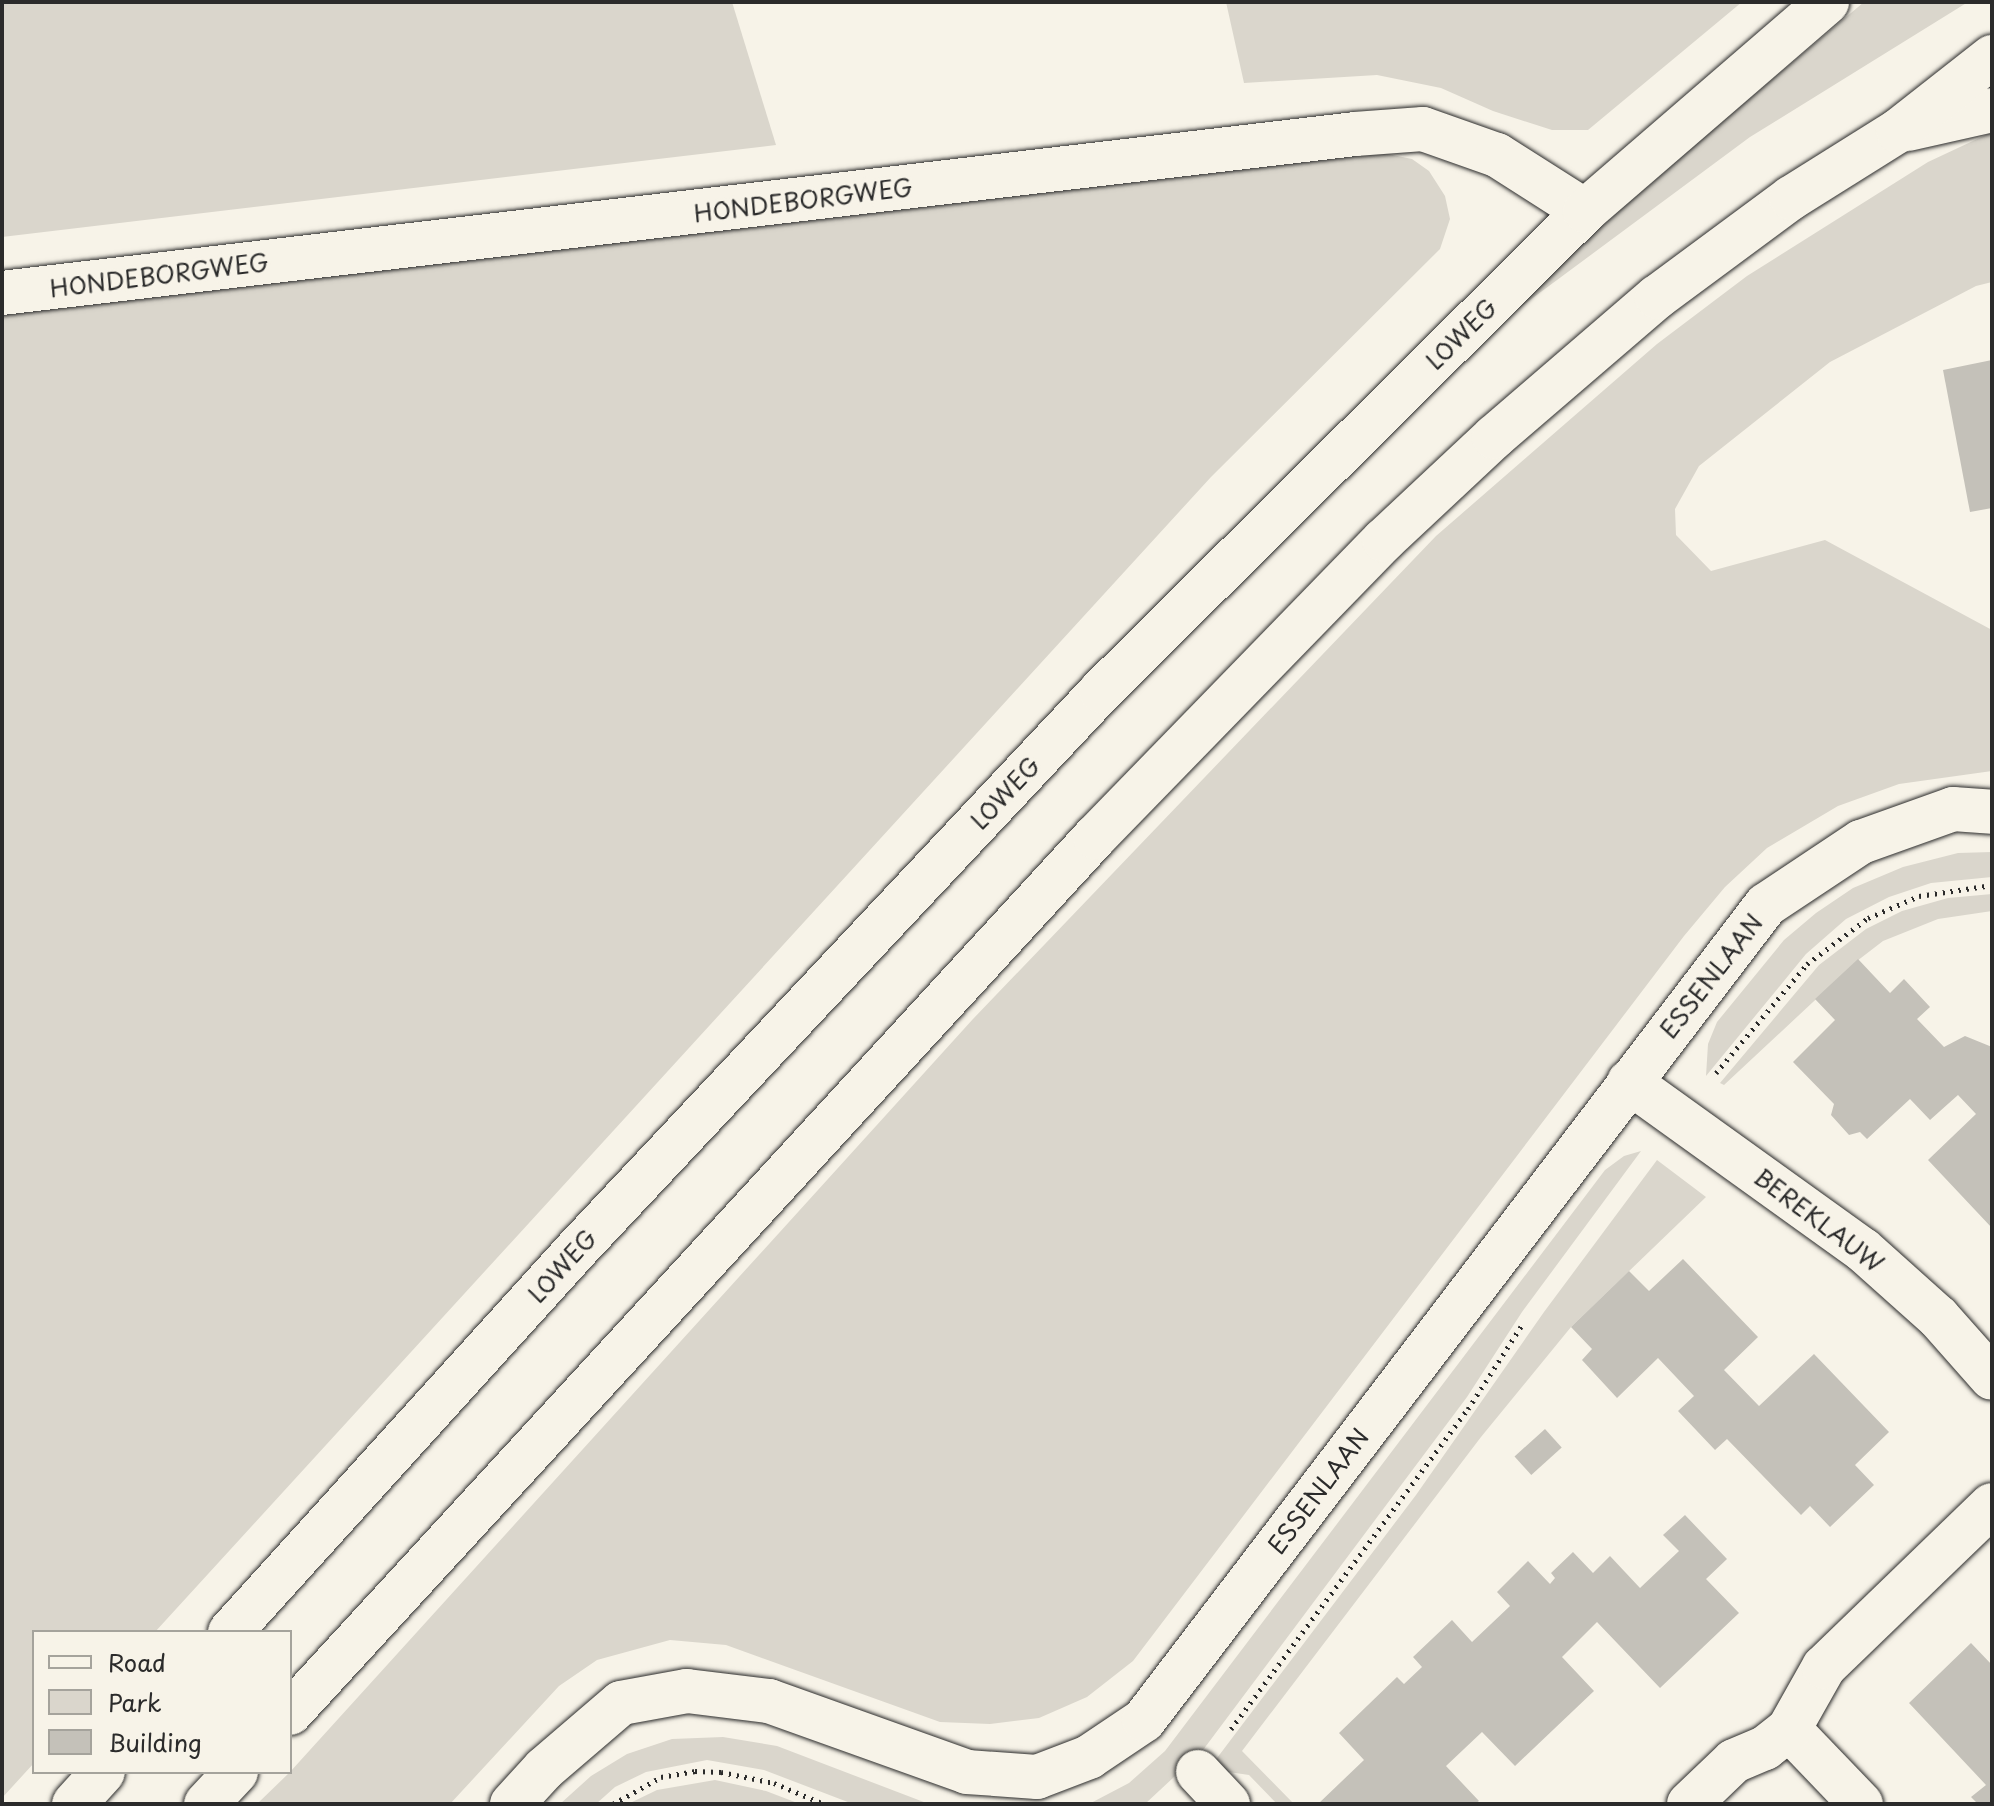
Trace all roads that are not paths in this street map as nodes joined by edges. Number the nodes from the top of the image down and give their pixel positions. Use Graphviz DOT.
graph roads {
  1 [pos="1827,2"];
  2 [pos="1992,57"];
  3 [pos="1992,110"];
  4 [pos="1898,131"];
  5 [pos="1585,211"];
  6 [pos="2,293"];
  7 [pos="1992,812"];
  8 [pos="1629,1082"];
  9 [pos="1992,1378"];
  10 [pos="1992,1505"];
  11 [pos="232,1630"];
  12 [pos="292,1711"];
  13 [pos="1789,1729"];
  14 [pos="1198,1772"];
  15 [pos="101,1774"];
  16 [pos="234,1774"];
  17 [pos="74,1804"];
  18 [pos="206,1804"];
  19 [pos="512,1804"];
  20 [pos="1228,1804"];
  21 [pos="1689,1804"];
  22 [pos="1861,1804"];
  1 -- 5 [label="street, LOWEG"];
  2 -- 4 [label="street"];
  3 -- 4 [label="street"];
  4 -- 12 [label="street"];
  5 -- 6 [label="street, HONDEBORGWEG"];
  5 -- 11 [label="street, LOWEG"];
  7 -- 8 [label="street, ESSENLAAN"];
  8 -- 9 [label="street, BEREKLAUW"];
  8 -- 19 [label="street, ESSENLAAN"];
  10 -- 13 [label="street"];
  13 -- 21 [label="street"];
  13 -- 22 [label="street"];
  14 -- 20 [label="street"];
  15 -- 17 [label="street"];
  16 -- 18 [label="street"];
}
